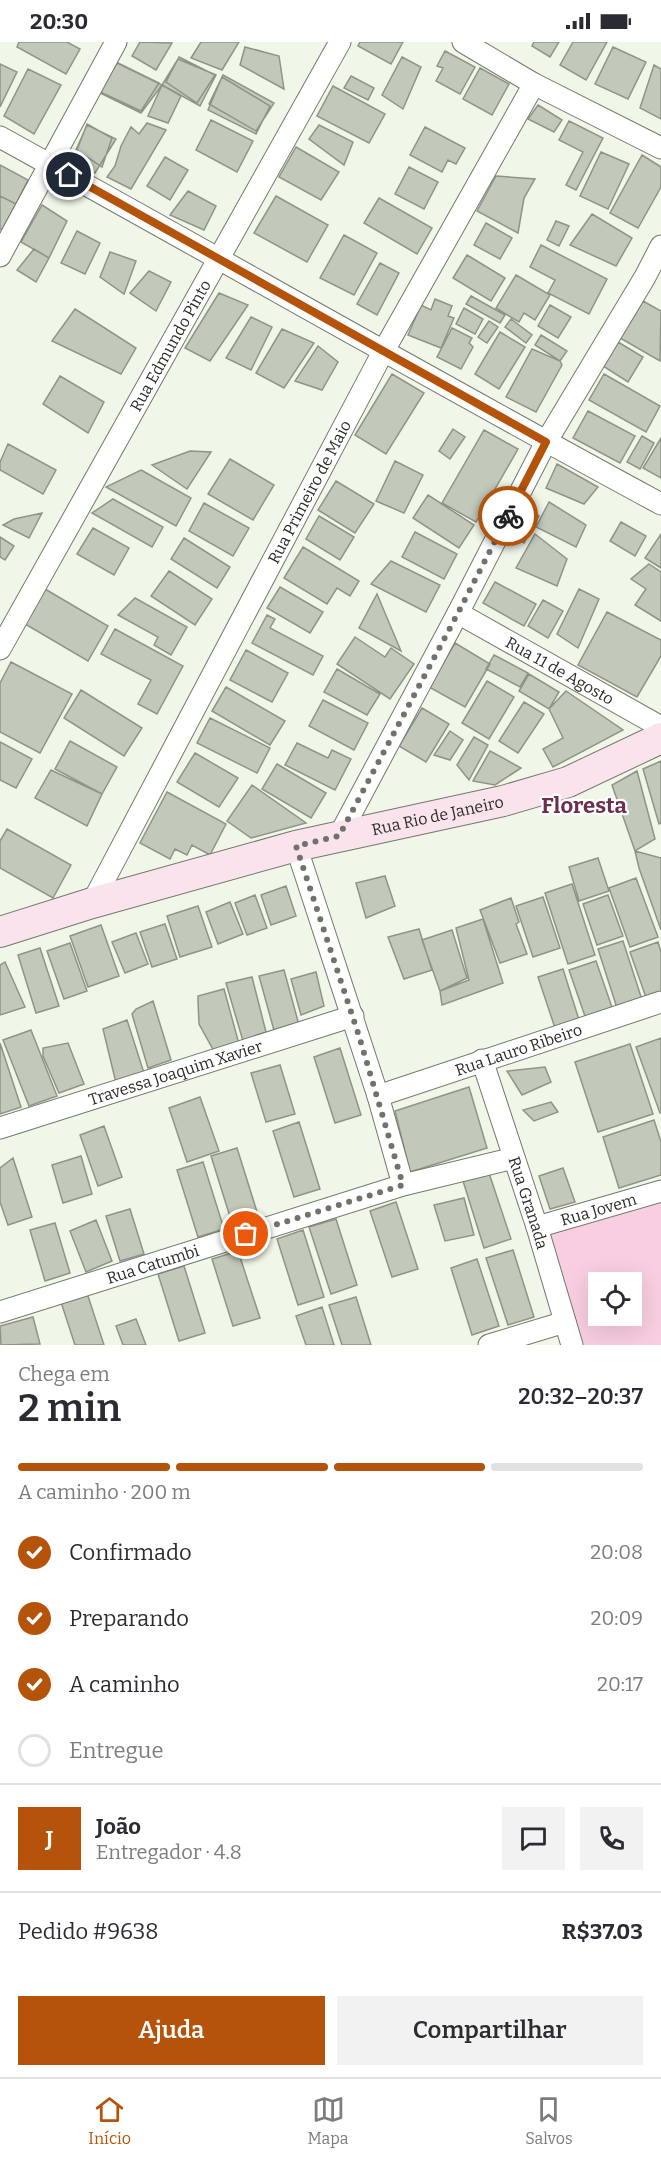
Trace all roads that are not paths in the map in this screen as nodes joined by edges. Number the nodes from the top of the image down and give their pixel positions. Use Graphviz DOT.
graph roads {
  1 [pos="117,42"];
  2 [pos="340,42"];
  3 [pos="463,42"];
  4 [pos="534,84"];
  5 [pos="0,137"];
  6 [pos="661,148"];
  7 [pos="50,165"];
  8 [pos="661,246"];
  9 [pos="0,256"];
  10 [pos="219,258"];
  11 [pos="653,281"];
  12 [pos="382,352"];
  13 [pos="546,442"];
  14 [pos="661,504"];
  15 [pos="458,613"];
  16 [pos="0,649"];
  17 [pos="661,727"];
  18 [pos="661,738"];
  19 [pos="339,836"];
  20 [pos="296,846"];
  21 [pos="92,903"];
  22 [pos="0,932"];
  23 [pos="661,1002"];
  24 [pos="352,1016"];
  25 [pos="482,1060"];
  26 [pos="378,1095"];
  27 [pos="0,1128"];
  28 [pos="514,1158"];
  29 [pos="403,1185"];
  30 [pos="661,1191"];
  31 [pos="537,1227"];
  32 [pos="0,1312"];
  33 [pos="565,1322"];
  34 [pos="489,1345"];
  35 [pos="572,1345"];
  1 -- 7 [label="street"];
  2 -- 10 [label="street, Rua Edmundo Pinto"];
  3 -- 4 [label="street"];
  4 -- 6 [label="street"];
  4 -- 12 [label="street, Rua Primeiro de Maio"];
  5 -- 7 [label="street"];
  7 -- 9 [label="street"];
  7 -- 10 [label="street"];
  8 -- 11 [label="street"];
  10 -- 12 [label="street"];
  10 -- 16 [label="street, Rua Edmundo Pinto"];
  11 -- 13 [label="street"];
  12 -- 13 [label="street"];
  12 -- 21 [label="street, Rua Primeiro de Maio"];
  13 -- 14 [label="street"];
  13 -- 15 [label="street"];
  15 -- 17 [label="street, Rua 11 de Agosto"];
  15 -- 19 [label="street"];
  18 -- 19 [label="main road, Rua Rio de Janeiro"];
  19 -- 20 [label="main road, Rua Rio de Janeiro"];
  20 -- 21 [label="main road, Rua Rio de Janeiro"];
  20 -- 24 [label="street"];
  21 -- 22 [label="main road, Rua Rio de Janeiro"];
  23 -- 25 [label="street, Rua Lauro Ribeiro"];
  24 -- 26 [label="street"];
  24 -- 27 [label="street, Travessa Joaquim Xavier"];
  25 -- 26 [label="street, Rua Lauro Ribeiro"];
  25 -- 28 [label="street, Rua Granada"];
  26 -- 29 [label="street"];
  28 -- 29 [label="street, Rua Catumbi"];
  28 -- 31 [label="street, Rua Granada"];
  29 -- 32 [label="street, Rua Catumbi"];
  30 -- 31 [label="street, Rua Jovem"];
  31 -- 33 [label="street, Rua Granada"];
  33 -- 34 [label="street"];
  33 -- 35 [label="street, Rua Granada"];
}
